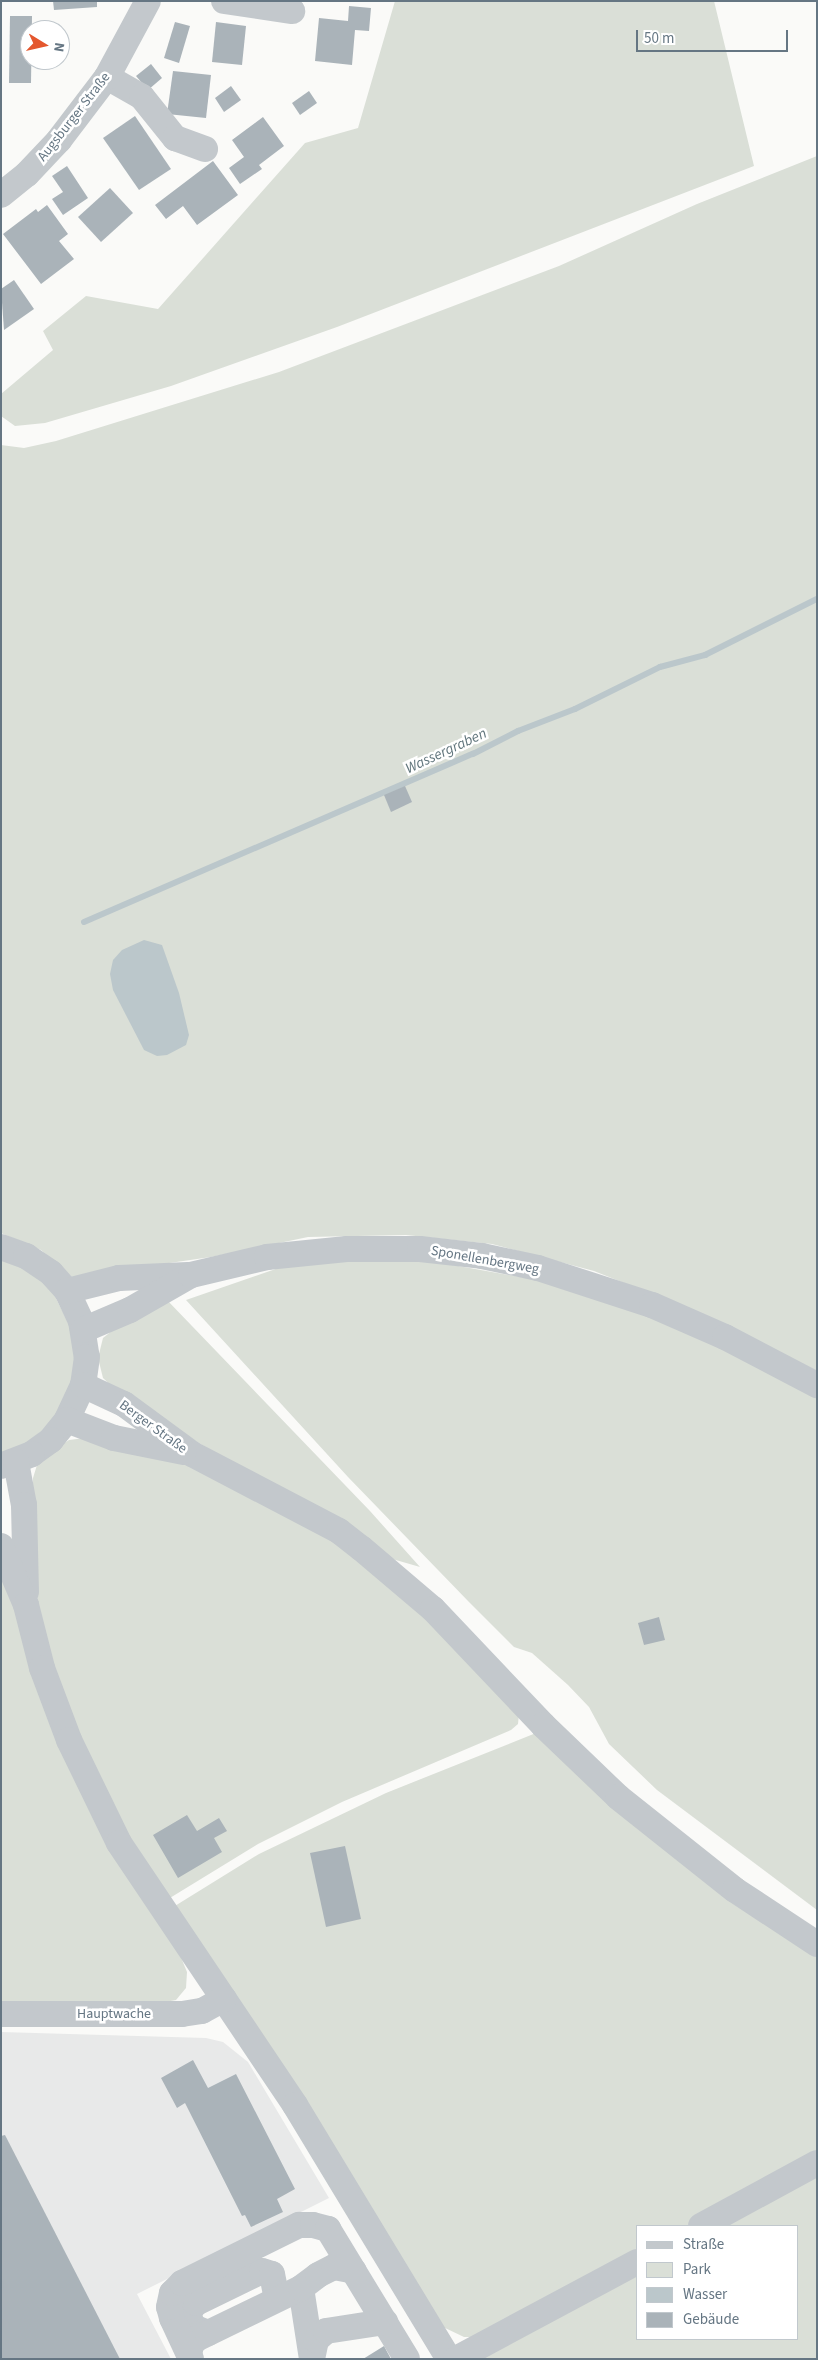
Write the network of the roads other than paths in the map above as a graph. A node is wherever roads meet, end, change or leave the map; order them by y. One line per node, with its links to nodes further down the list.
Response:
1 (148, 1): 4 (street, Augsburger Straße)
2 (224, 1): 3 (street)
3 (292, 11)
4 (107, 77): 5 (street); 6 (street, Augsburger Straße)
5 (206, 148)
6 (1, 195)
7 (1, 1247): 9 (street)
8 (191, 1276): 9 (street, Sponellenbergweg); 10 (street, Sponellenbergweg); 12 (street, Sponellenbergweg)
9 (67, 1291): 10 (street)
10 (84, 1330): 11 (street)
11 (83, 1385): 13 (street); 14 (street, Berger Straße)
12 (817, 1385)
13 (68, 1420): 14 (street, Berger Straße); 15 (street)
14 (192, 1454): 18 (street)
15 (9, 1464): 17 (street)
16 (1, 1546): 17 (street)
17 (26, 1605): 19 (street)
18 (817, 1944)
19 (224, 1999): 20 (street, Hauptwache); 30 (street)
20 (1, 2014)
21 (817, 2163): 22 (street)
22 (703, 2225)
23 (636, 2263): 31 (street)
24 (354, 2271): 25 (street); 26 (street); 27 (street)
25 (301, 2288): 27 (street); 28 (street)
26 (385, 2322): 28 (street); 29 (street)
27 (190, 2357)
28 (312, 2359)
29 (407, 2359)
30 (449, 2359)
31 (456, 2359)

